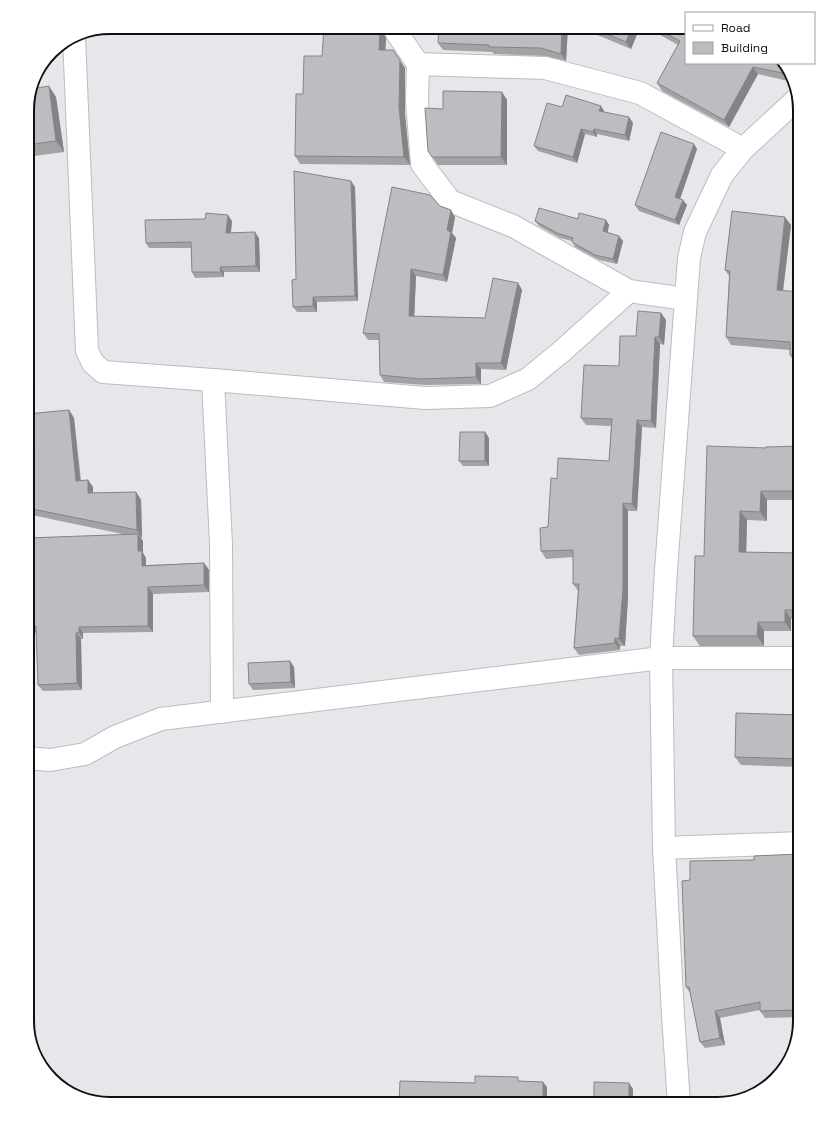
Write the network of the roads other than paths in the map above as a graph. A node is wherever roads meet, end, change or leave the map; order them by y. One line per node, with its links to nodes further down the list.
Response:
1 (398, 34): 3 (street)
2 (74, 43): 8 (street)
3 (418, 64): 5 (street); 6 (street)
4 (792, 103): 5 (street)
5 (743, 149): 7 (street)
6 (629, 291): 7 (street); 8 (street)
7 (686, 299): 9 (street)
8 (213, 380): 11 (street)
9 (661, 658): 10 (street); 11 (street); 14 (street)
10 (793, 658)
11 (222, 712): 12 (street)
12 (34, 759)
13 (793, 843): 14 (street)
14 (664, 848): 15 (street)
15 (679, 1097)

